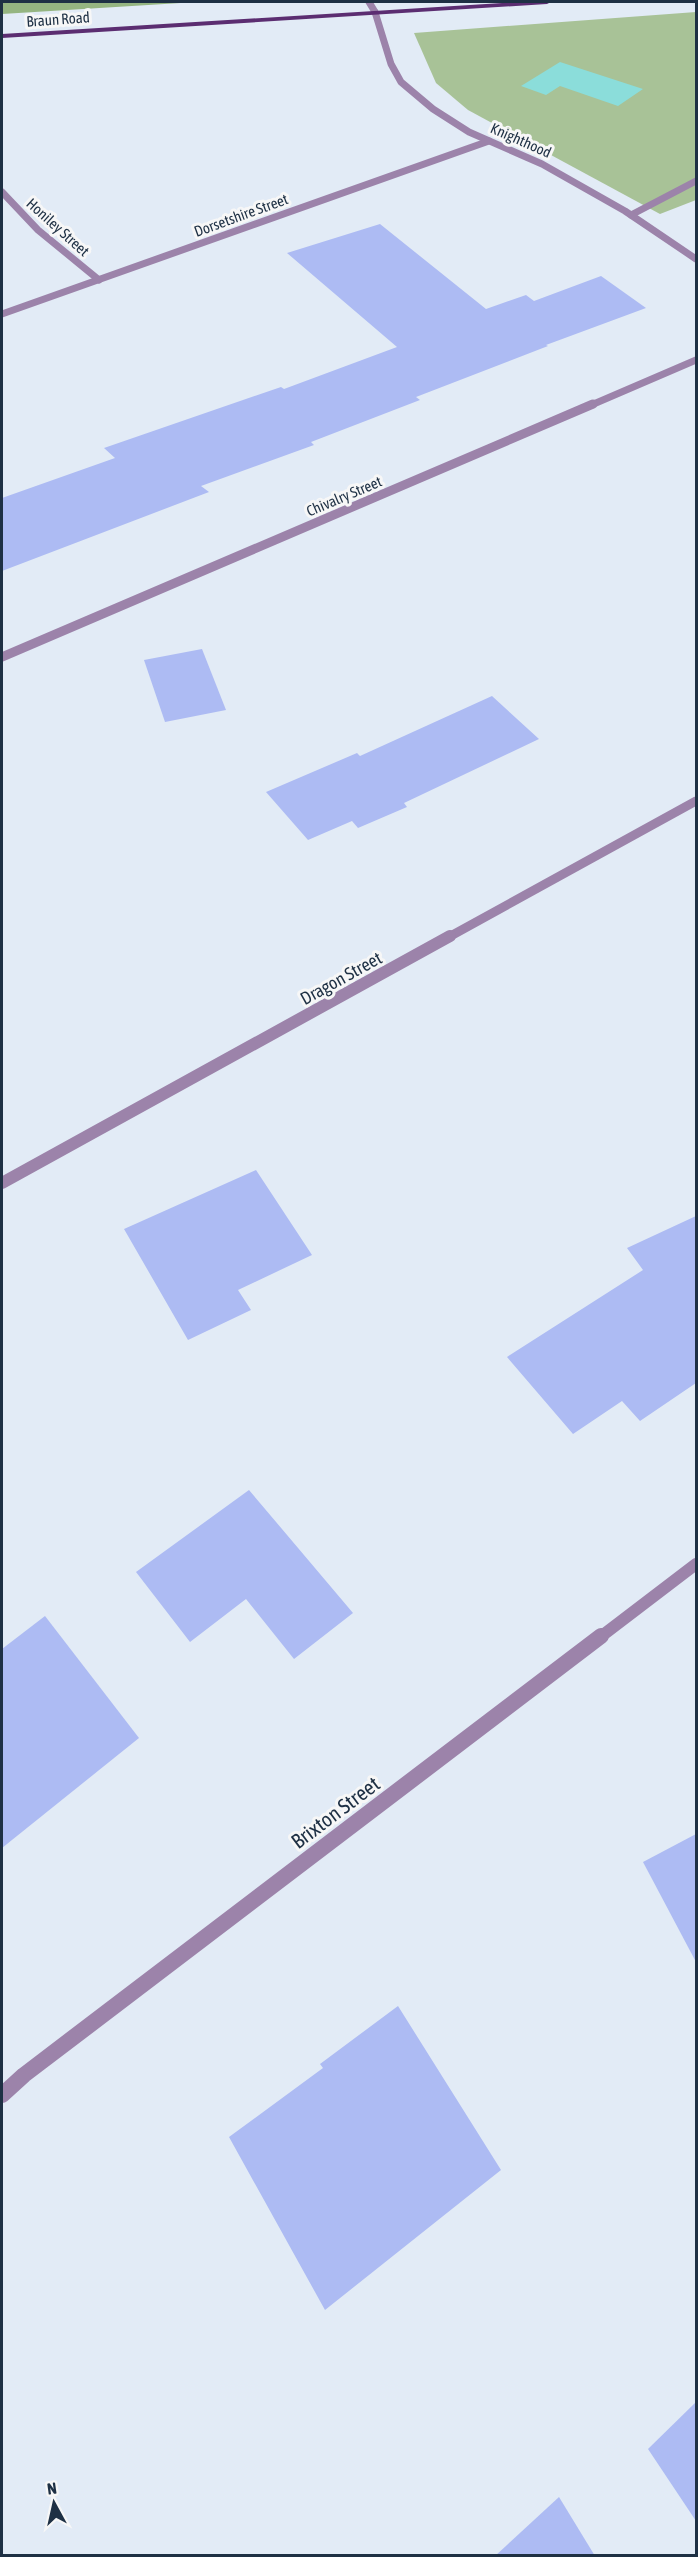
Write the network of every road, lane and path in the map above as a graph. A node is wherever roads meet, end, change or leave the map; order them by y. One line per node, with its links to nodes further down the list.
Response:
1 (369, 2): 3 (street, Knighthood)
2 (547, 2): 3 (main road, Braun Road)
3 (375, 12): 4 (main road, Braun Road); 5 (street, Knighthood)
4 (2, 36)
5 (489, 141): 8 (street, Knighthood); 10 (street, Dorsetshire Street)
6 (696, 181): 8 (street)
7 (2, 192): 10 (street, Honiley Street)
8 (631, 215): 9 (street, Knighthood)
9 (696, 259)
10 (99, 280): 11 (street, Dorsetshire Street)
11 (2, 314)
12 (696, 360): 13 (street, Chivalry Street)
13 (2, 657)
14 (696, 801): 15 (street, Dragon Street)
15 (2, 1183)
16 (696, 1564): 17 (street, Brixton Street)
17 (2, 2095)

